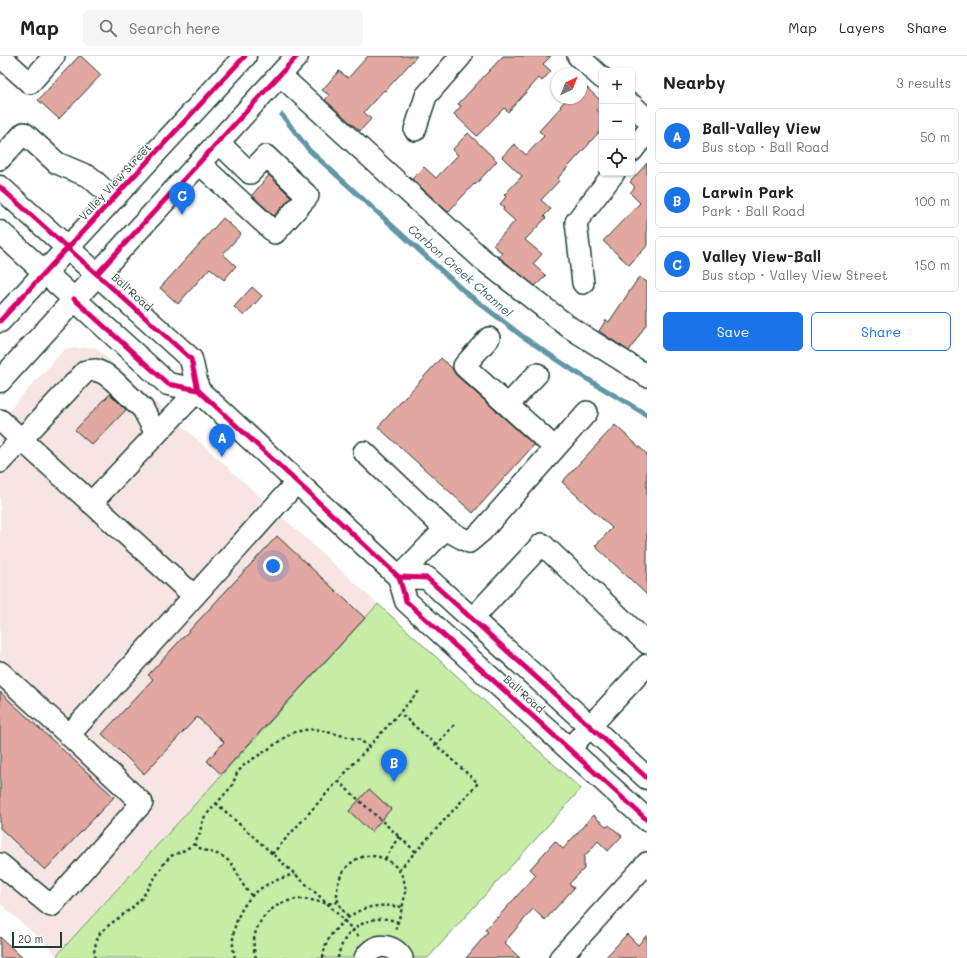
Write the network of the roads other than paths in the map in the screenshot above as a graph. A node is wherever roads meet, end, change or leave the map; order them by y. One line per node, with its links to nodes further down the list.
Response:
1 (0, 56): 2 (street)
2 (54, 56)
3 (244, 56): 19 (main road, Valley View Street)
4 (297, 56): 7 (main road)
5 (461, 56): 11 (street)
6 (578, 56): 8 (street)
7 (280, 75): 13 (main road); 29 (street)
8 (599, 75)
9 (635, 108): 10 (street)
10 (647, 119)
11 (415, 130)
12 (647, 132): 14 (street)
13 (218, 142): 16 (main road); 16 (street)
14 (635, 147)
15 (0, 159): 19 (street)
16 (199, 163): 23 (main road)
17 (612, 176): 24 (street)
18 (0, 187): 21 (main road, Ball Road)
19 (113, 198): 21 (main road, Valley View Street)
20 (0, 232): 22 (main road)
21 (67, 248): 22 (main road, Valley View Street); 23 (main road, Ball Road)
22 (45, 272): 25 (main road); 26 (main road, Valley View Street)
23 (97, 274): 25 (main road); 31 (main road, Ball Road)
24 (584, 283)
25 (74, 299): 30 (main road); 31 (main road)
26 (0, 321)
27 (489, 338): 32 (street)
28 (537, 374): 32 (street)
29 (647, 376)
30 (0, 381)
31 (198, 390): 35 (street); 40 (main road)
32 (508, 406): 37 (street)
33 (587, 412): 37 (street)
34 (0, 420): 36 (street)
35 (156, 434): 36 (street); 41 (street)
36 (21, 440): 39 (street); 41 (street)
37 (555, 448): 42 (street)
38 (364, 452): 42 (street)
39 (0, 462)
40 (297, 482): 43 (main road); 44 (street)
41 (91, 503): 44 (street)
42 (445, 529): 43 (street)
43 (399, 577): 45 (main road, Ball Road); 51 (main road, Ball Road)
44 (194, 596): 50 (street)
45 (472, 619): 46 (street); 49 (main road, Ball Road)
46 (647, 642)
47 (647, 665): 49 (street)
48 (0, 672): 50 (street)
49 (590, 726): 51 (street); 52 (main road, Ball Road)
50 (69, 735): 55 (street)
51 (569, 749): 53 (main road, Ball Road)
52 (647, 778)
53 (647, 820)
54 (647, 863): 58 (street)
55 (0, 864)
56 (365, 958): 57 (street)
57 (402, 958)
58 (560, 958)

